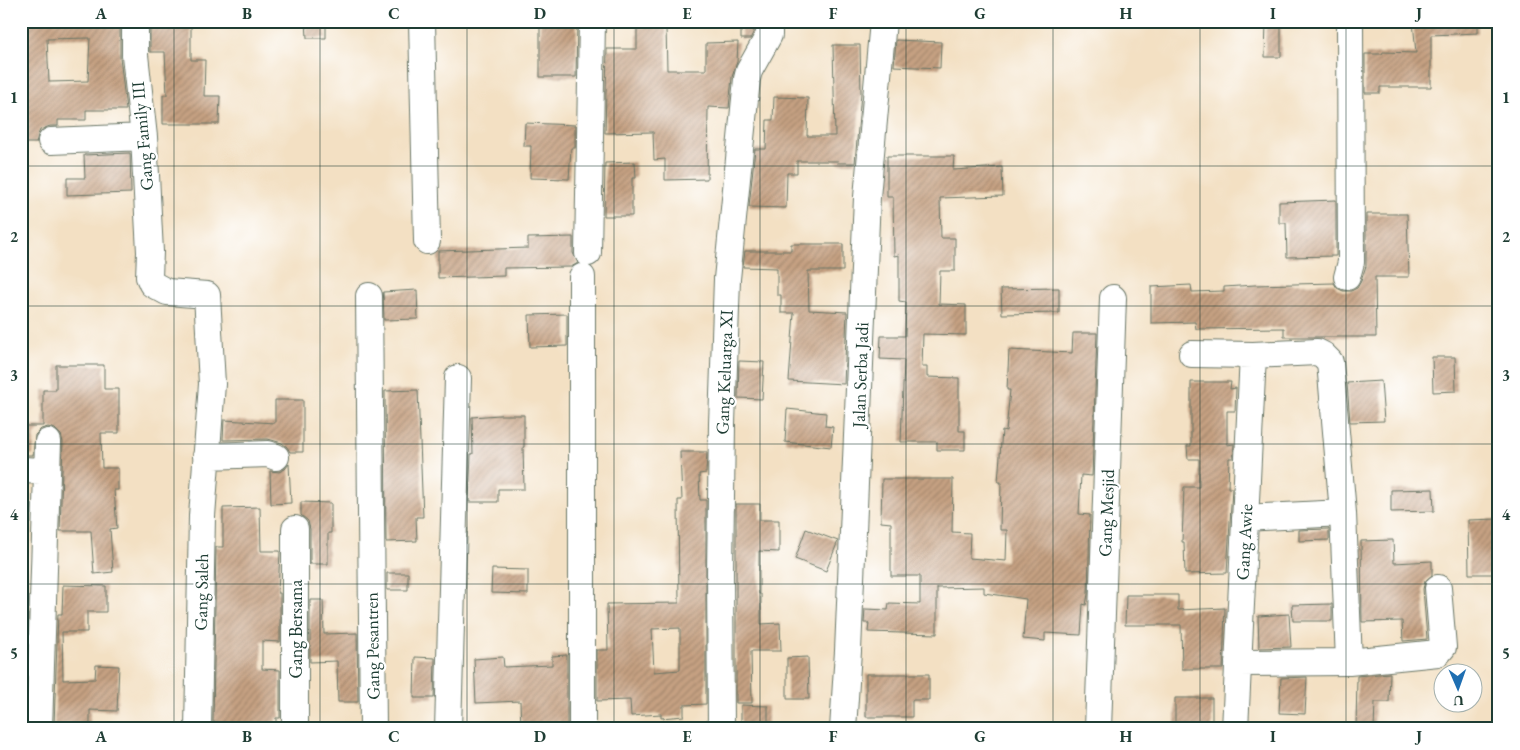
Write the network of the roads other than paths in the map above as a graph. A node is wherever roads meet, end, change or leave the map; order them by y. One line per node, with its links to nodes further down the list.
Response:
1 (135, 21): 7 (street, Gang Family III)
2 (422, 21): 9 (street)
3 (592, 21): 32 (street)
4 (769, 21): 33 (street, Gang Keluarga XI)
5 (883, 21): 34 (street, Jalan Serba Jadi)
6 (1350, 21): 10 (street)
7 (144, 137): 8 (street); 17 (street, Gang Family III)
8 (51, 141)
9 (427, 241)
10 (1347, 277)
11 (369, 296): 30 (street, Gang Pesantren)
12 (1113, 298): 35 (street, Gang Mesjid)
13 (1192, 354): 14 (street)
14 (1253, 355): 21 (street); 22 (street, Gang Awie)
15 (458, 378): 31 (street)
16 (48, 442): 20 (street)
17 (206, 456): 18 (street); 28 (street, Gang Saleh)
18 (276, 457)
19 (21, 470): 20 (street)
20 (47, 471): 27 (street)
21 (1343, 513): 22 (street); 25 (street)
22 (1245, 518): 26 (street, Gang Awie)
23 (296, 529): 29 (street, Gang Bersama)
24 (1438, 588): 25 (street)
25 (1350, 662): 26 (street)
26 (1238, 663): 36 (street, Gang Awie)
27 (39, 729)
28 (198, 729)
29 (294, 729)
30 (373, 729)
31 (448, 729)
32 (582, 729)
33 (721, 729)
34 (843, 729)
35 (1098, 729)
36 (1235, 729)

